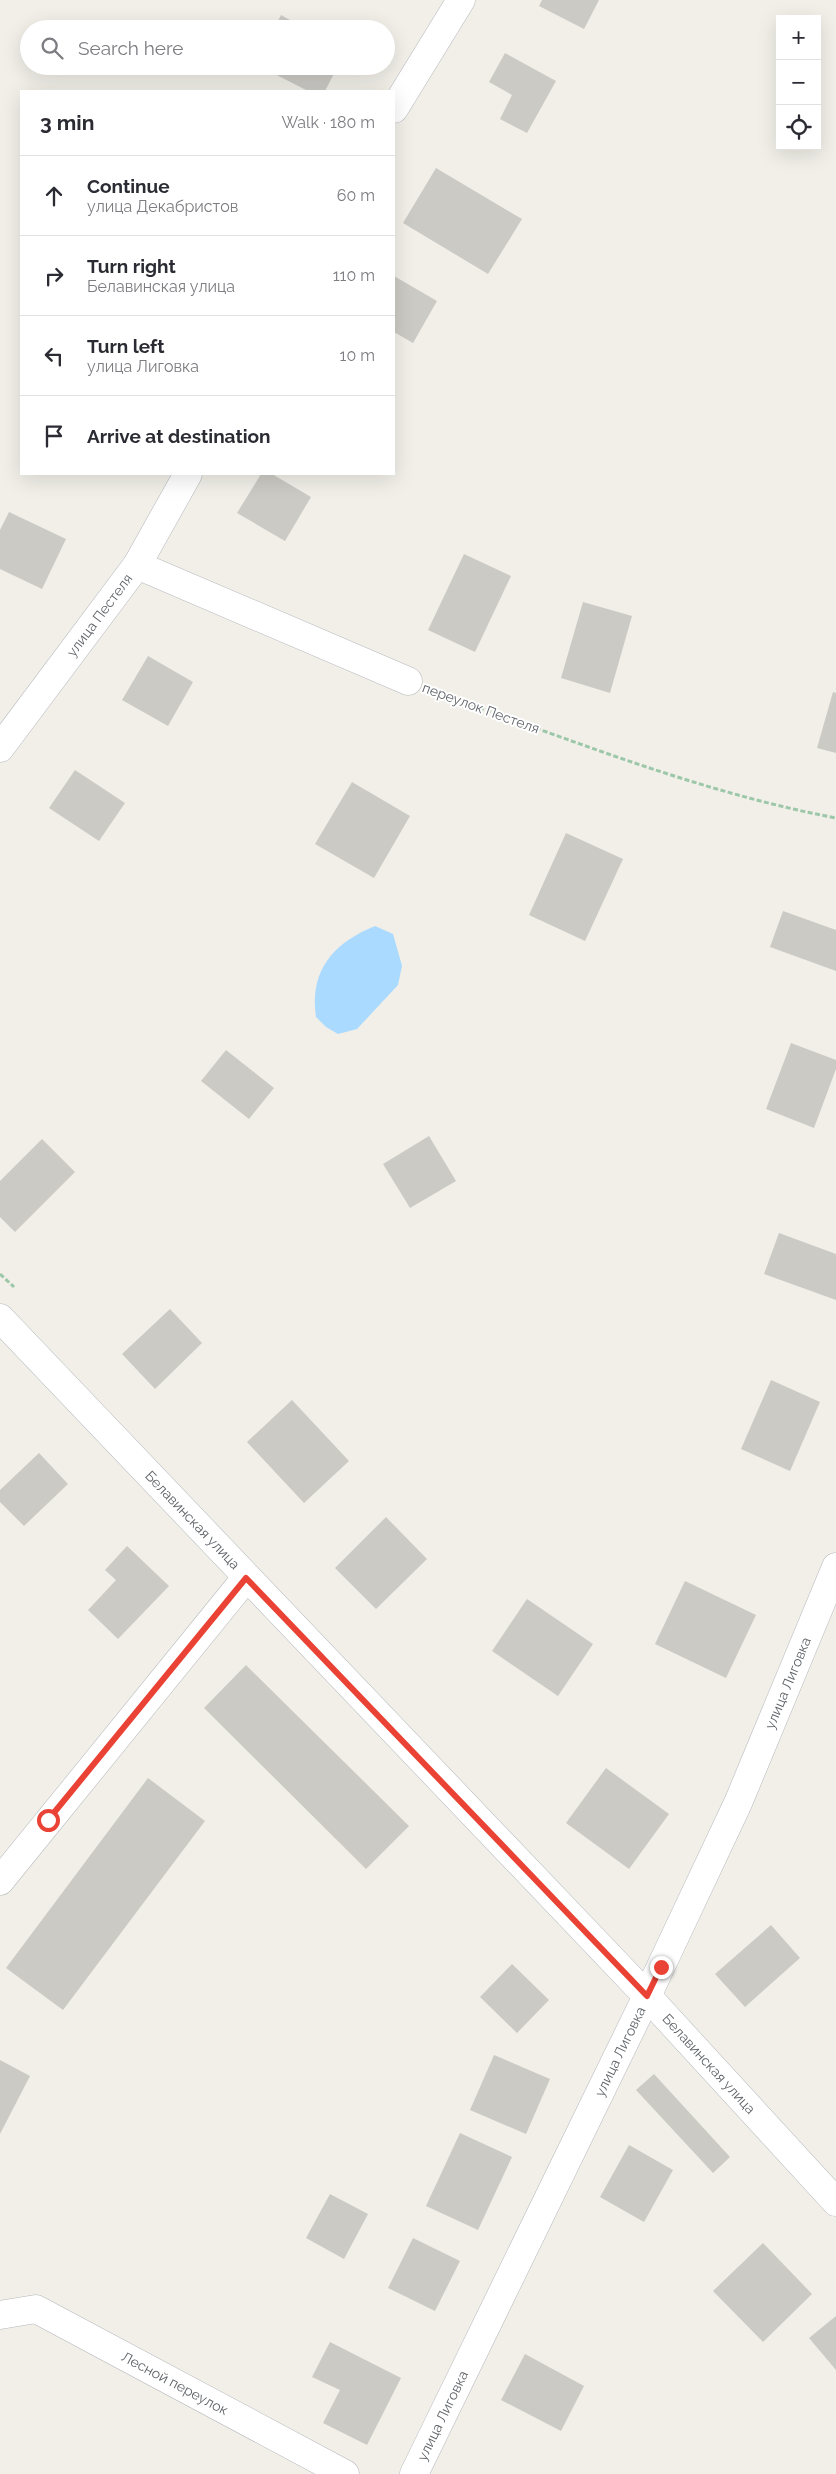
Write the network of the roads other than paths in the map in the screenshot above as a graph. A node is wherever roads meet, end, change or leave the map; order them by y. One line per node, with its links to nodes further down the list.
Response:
1 (461, 0): 2 (street)
2 (395, 107)
3 (187, 475): 4 (street, улица Пестеля)
4 (137, 565): 5 (street, переулок Пестеля); 6 (street, улица Пестеля)
5 (408, 681)
6 (0, 748)
7 (0, 1318): 9 (street, Белавинская улица)
8 (836, 1567): 11 (street, улица Лиговка)
9 (246, 1578): 10 (street); 11 (street, Белавинская улица)
10 (0, 1880)
11 (647, 1996): 12 (street, Белавинская улица); 15 (street, улица Лиговка)
12 (836, 2202)
13 (0, 2315): 14 (street, Лесной переулок)
14 (345, 2474)
15 (414, 2474)

